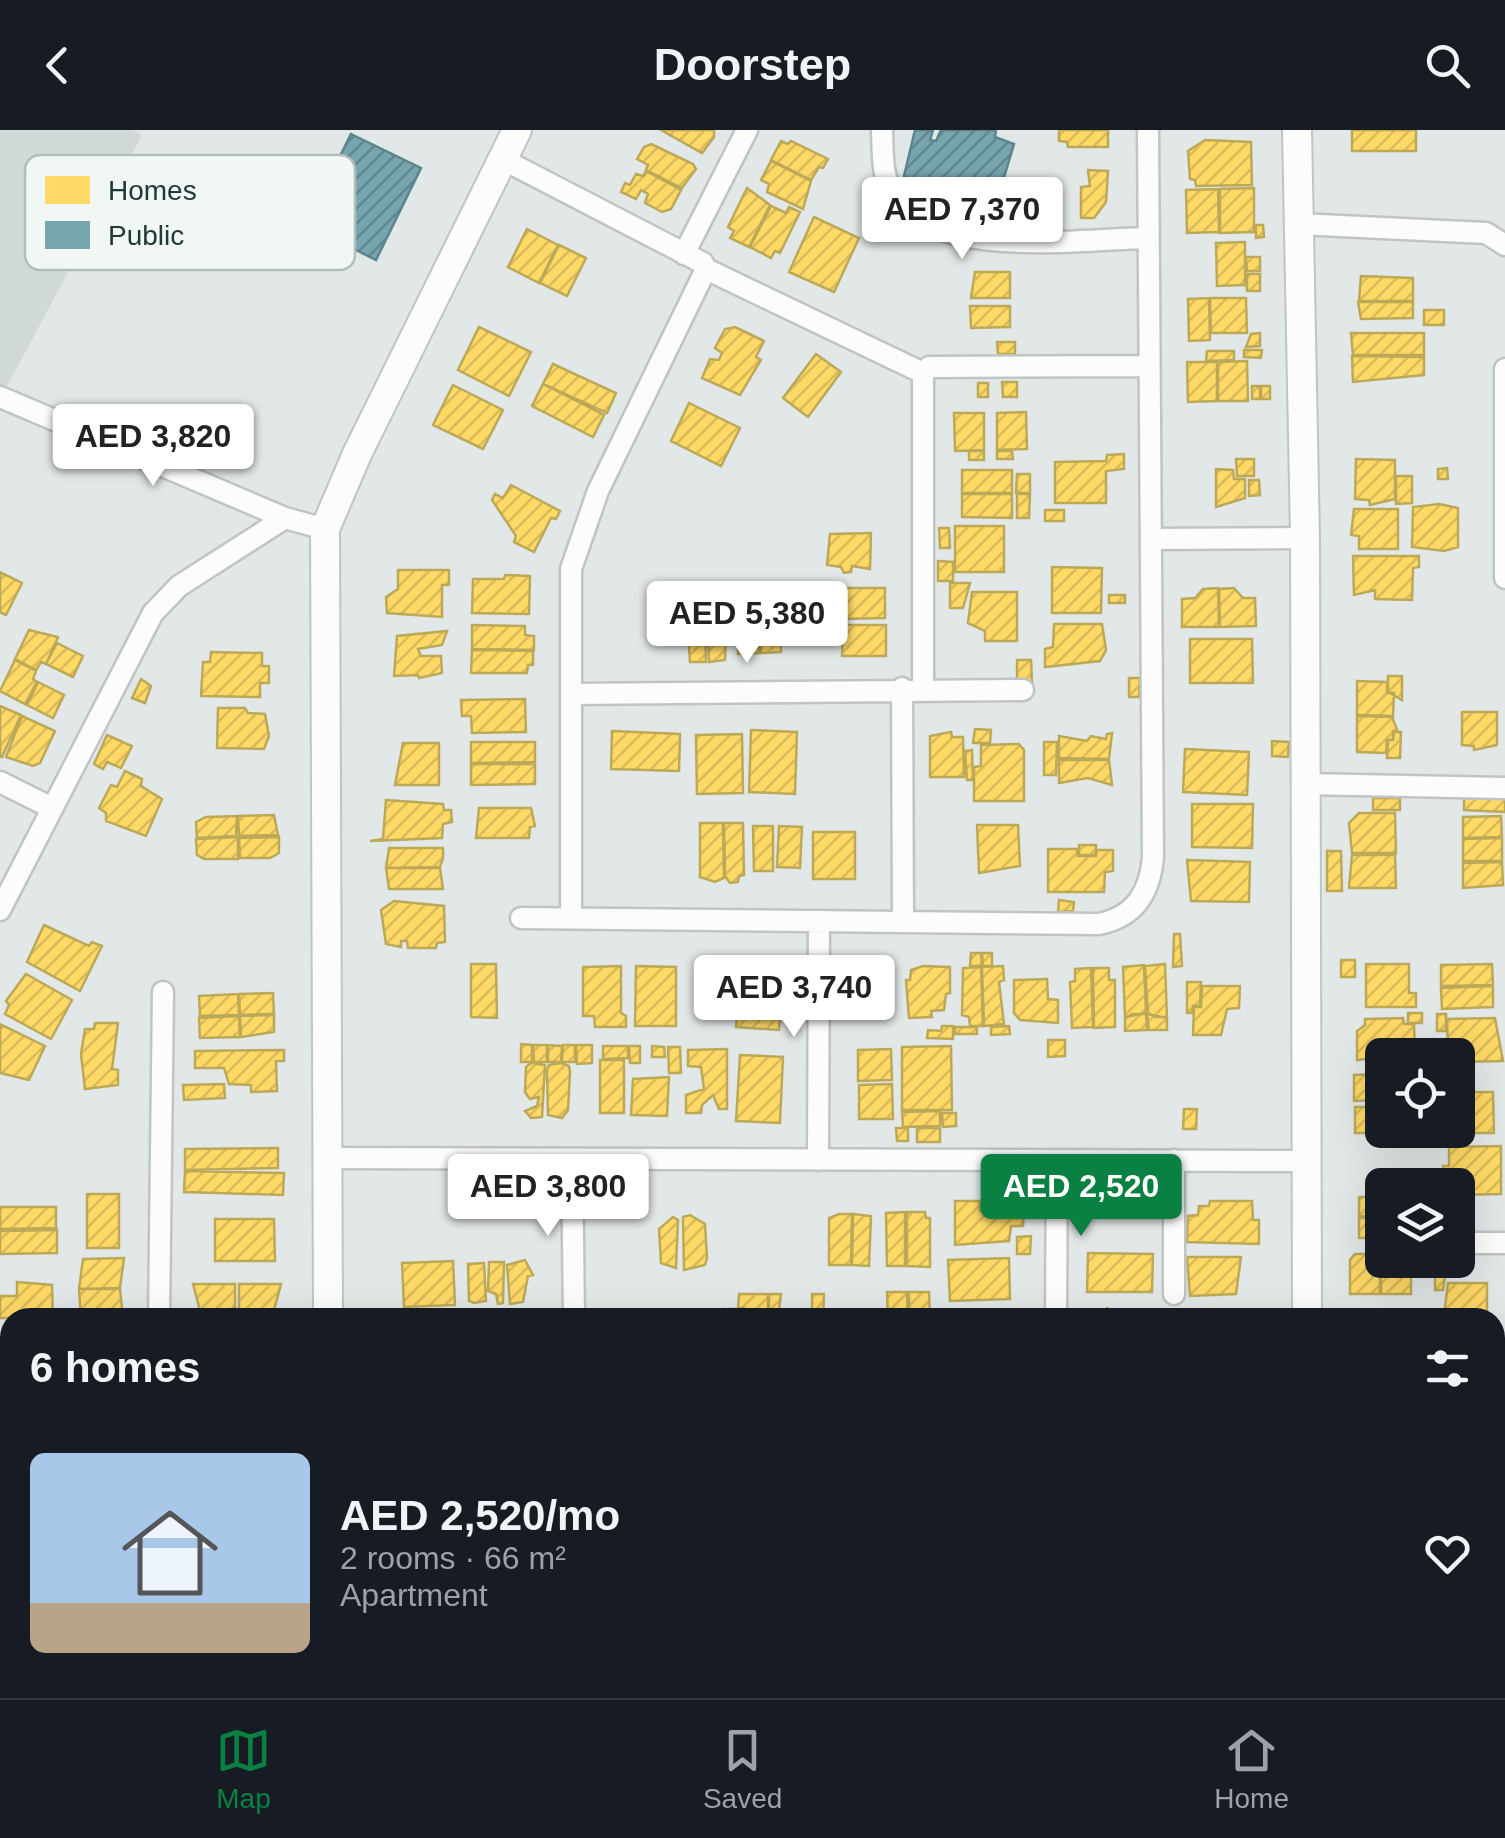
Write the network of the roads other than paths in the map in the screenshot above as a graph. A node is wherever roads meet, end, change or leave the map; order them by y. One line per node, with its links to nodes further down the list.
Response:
1 (517, 130): 6 (street)
2 (748, 130): 10 (street)
3 (882, 130): 8 (street)
4 (1148, 130): 8 (street)
5 (1297, 130): 7 (street)
6 (502, 159): 10 (street); 17 (street)
7 (1299, 224): 9 (street); 18 (street)
8 (1148, 238): 12 (street)
9 (1505, 246)
10 (684, 254): 11 (street)
11 (706, 269): 14 (street); 23 (street)
12 (1150, 366): 14 (street); 19 (street)
13 (1505, 369): 20 (street)
14 (923, 373): 21 (street)
15 (0, 398): 16 (street)
16 (285, 518): 17 (street); 27 (street)
17 (325, 528): 34 (street)
18 (1304, 538): 19 (street); 25 (street)
19 (1151, 539): 32 (street)
20 (1505, 578)
21 (912, 688): 22 (street); 23 (street); 32 (street)
22 (1023, 690)
23 (571, 694): 30 (street)
24 (0, 782): 27 (street)
25 (1306, 784): 26 (street); 39 (street)
26 (1505, 788)
27 (52, 808): 28 (street)
28 (0, 910)
29 (521, 918): 30 (street)
30 (571, 918): 31 (street)
31 (820, 921): 32 (street); 36 (street)
32 (902, 922)
33 (163, 992): 43 (street)
34 (328, 1158): 35 (street); 44 (street)
35 (572, 1159): 36 (street); 45 (street)
36 (818, 1160): 37 (street)
37 (1057, 1160): 38 (street); 46 (street)
38 (1174, 1160): 39 (street); 42 (street)
39 (1308, 1161): 47 (street)
40 (1505, 1242): 41 (street)
41 (1475, 1243)
42 (1174, 1294)
43 (160, 1308)
44 (328, 1308)
45 (574, 1308)
46 (1056, 1308)
47 (1307, 1308)

